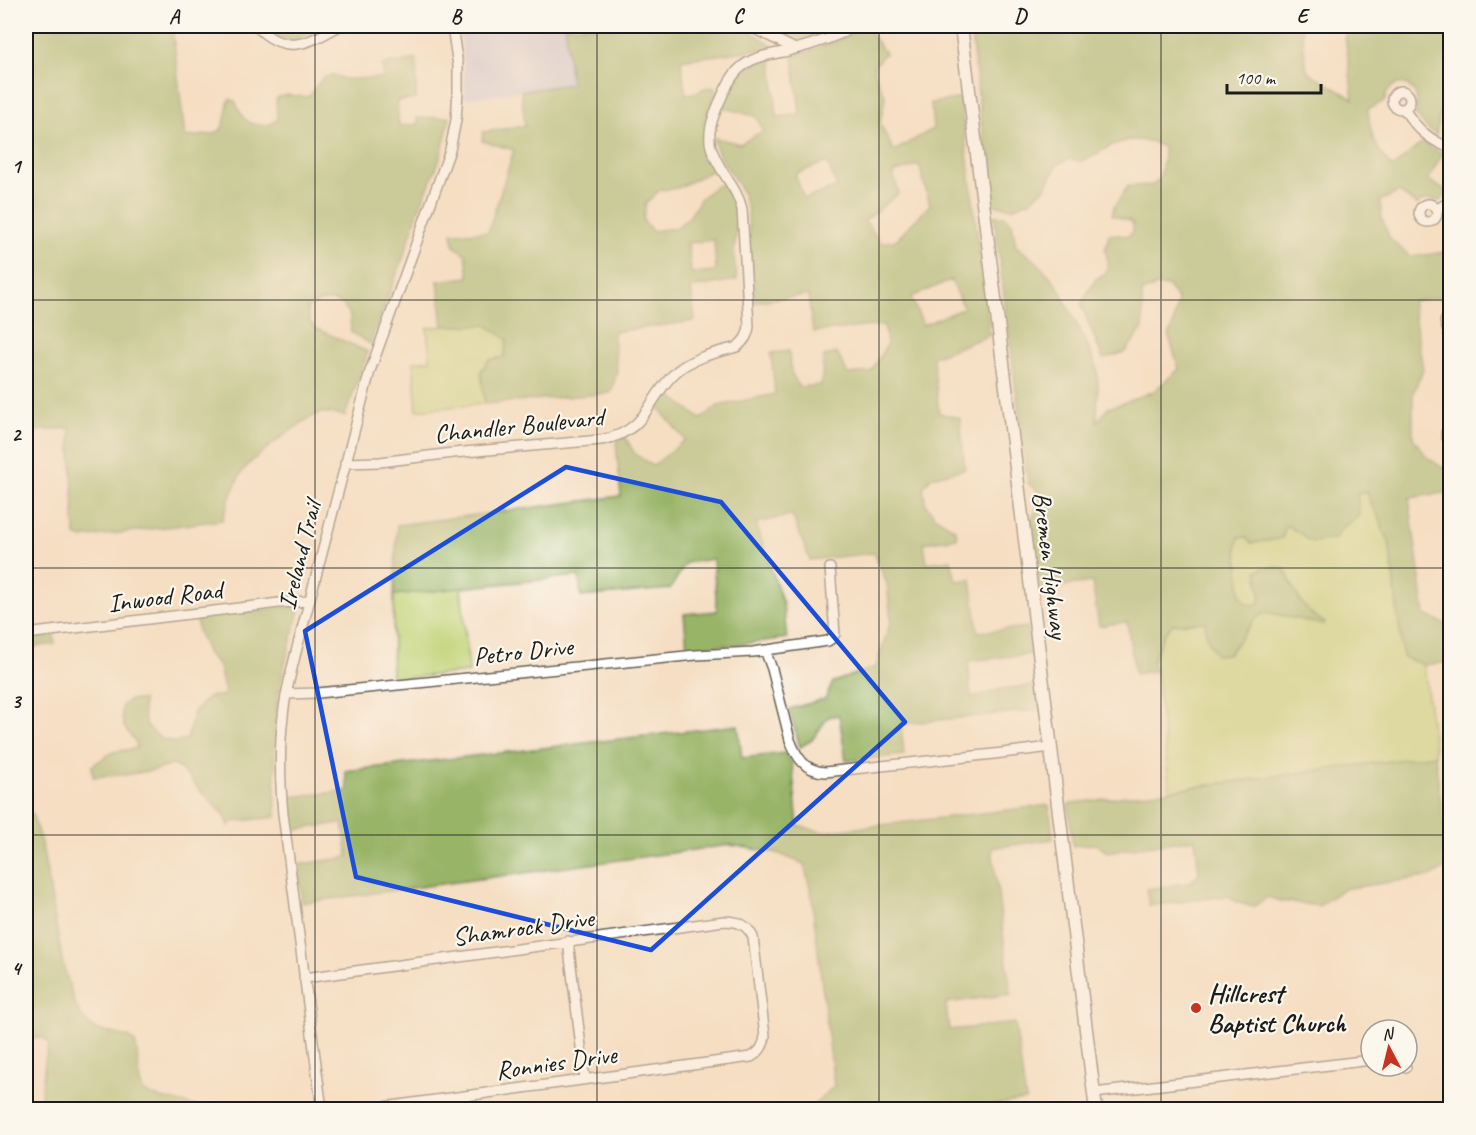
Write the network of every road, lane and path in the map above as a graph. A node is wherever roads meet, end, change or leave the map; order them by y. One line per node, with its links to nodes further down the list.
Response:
1 (256, 26): 2 (street)
2 (339, 26)
3 (452, 26): 16 (street, Ireland Trail)
4 (749, 26): 7 (street)
5 (856, 26): 7 (street, Chandler Boulevard)
6 (961, 26): 22 (main road, Bremen Highway)
7 (795, 49): 16 (street, Chandler Boulevard)
8 (1404, 109): 9 (street)
9 (1450, 148)
10 (1450, 201): 11 (street)
11 (1436, 210)
12 (1450, 315): 13 (street)
13 (1450, 338)
14 (1450, 426): 15 (street)
15 (1450, 439)
16 (345, 463): 18 (street, Ireland Trail)
17 (830, 568): 20 (street, Petro Drive)
18 (309, 601): 19 (street, Inwood Road); 21 (street, Ireland Trail)
19 (26, 634)
20 (765, 650): 21 (street, Petro Drive); 22 (street)
21 (286, 694): 24 (street, Ireland Trail)
22 (1051, 747): 28 (main road, Bremen Highway)
23 (568, 941): 24 (street, Shamrock Drive); 25 (street, Shamrock Drive); 27 (street)
24 (304, 978): 29 (street, Ireland Trail)
25 (756, 1054): 27 (street, Ronnies Drive)
26 (1359, 1061): 28 (street)
27 (585, 1079): 30 (street, Ronnies Drive)
28 (1094, 1093): 31 (main road, Bremen Highway)
29 (322, 1110)
30 (362, 1110)
31 (1096, 1110)

